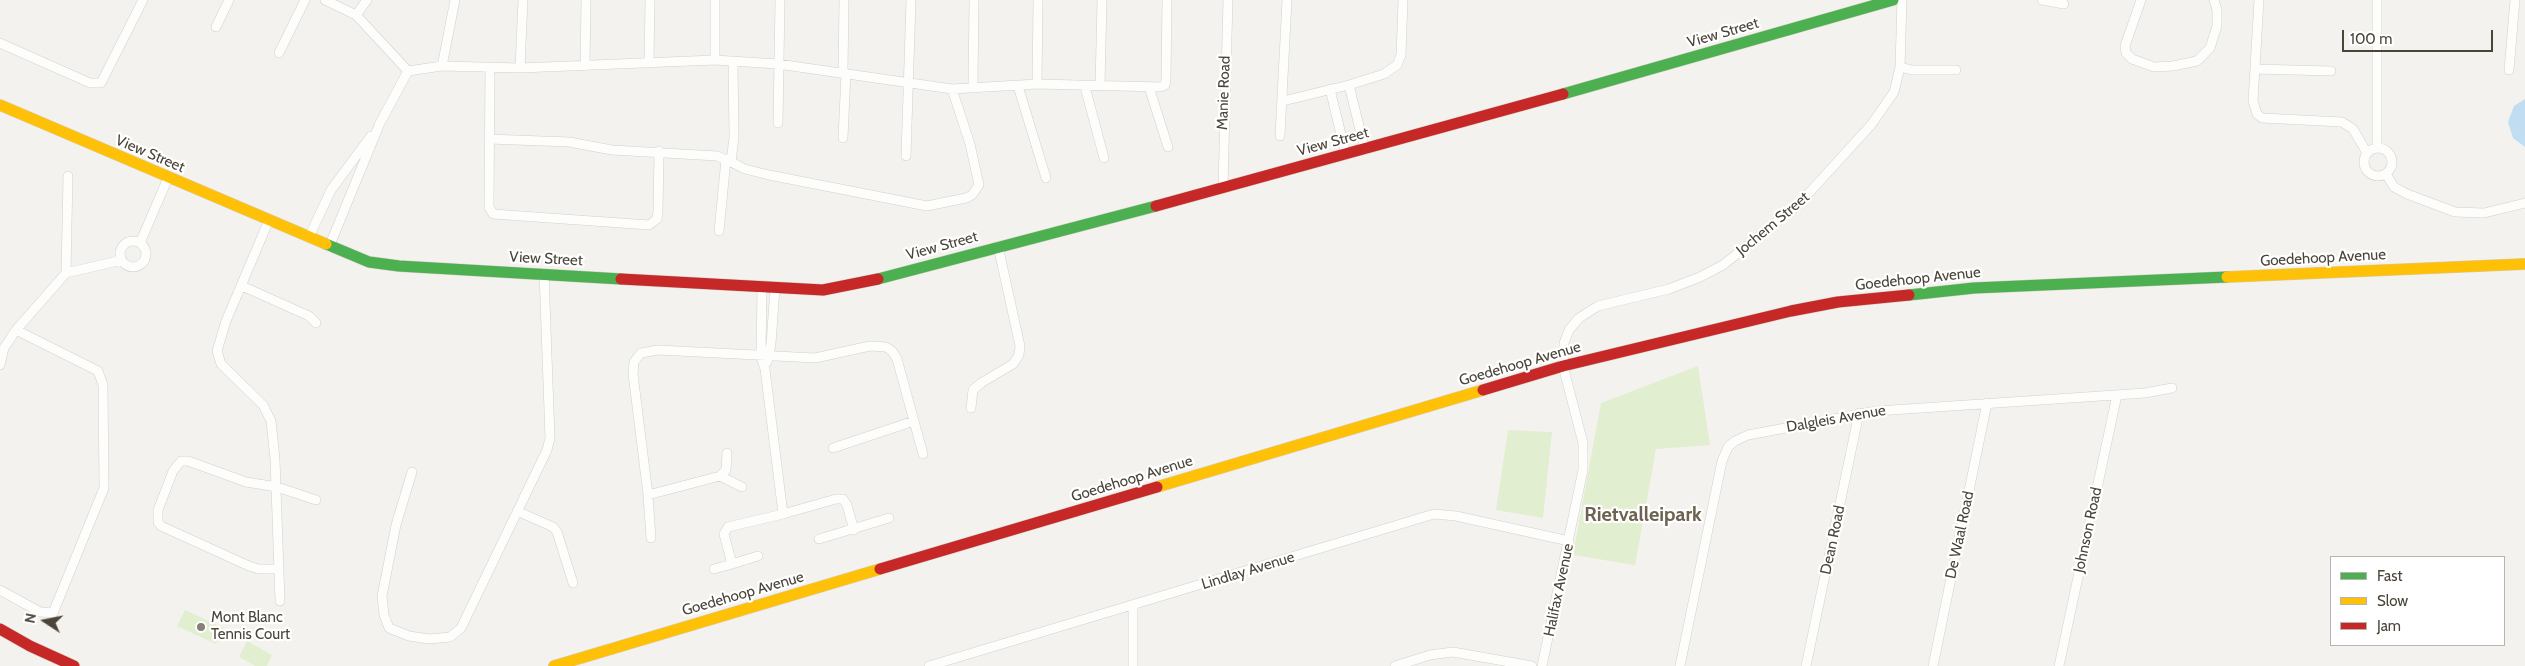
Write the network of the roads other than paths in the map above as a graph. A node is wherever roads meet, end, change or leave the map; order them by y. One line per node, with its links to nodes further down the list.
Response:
1 (143, 0): 32 (street)
2 (229, 0): 31 (street)
3 (305, 0): 33 (street)
4 (325, 0): 30 (street)
5 (367, 0): 30 (street)
6 (455, 0): 38 (street)
7 (523, 0): 42 (street)
8 (586, 0): 39 (street)
9 (650, 0): 36 (street)
10 (715, 0): 34 (street)
11 (780, 0): 37 (street)
12 (844, 0): 48 (street)
13 (911, 0): 49 (street)
14 (974, 0): 52 (street)
15 (1038, 0): 50 (street)
16 (1102, 0): 54 (street)
17 (1167, 0): 56 (street)
18 (1228, 0): 79 (street, Manie Road)
19 (1287, 0): 59 (street)
20 (1403, 0): 51 (street)
21 (1893, 0): 68 (main road, View Street)
22 (1902, 0): 40 (street, Jochem Street)
23 (2042, 0): 29 (street)
24 (2141, 0): 25 (street)
25 (2214, 0)
26 (2259, 0): 43 (street)
27 (2377, 0): 67 (street)
28 (2515, 0): 45 (street)
29 (2064, 4)
30 (356, 15): 46 (street)
31 (216, 27)
32 (0, 43)
33 (279, 53)
34 (715, 60): 35 (street); 36 (street)
35 (733, 61): 37 (street); 74 (street)
36 (649, 64): 39 (street)
37 (778, 64): 48 (street); 62 (street)
38 (442, 66): 41 (street); 46 (street)
39 (585, 66): 42 (street)
40 (1900, 67): 44 (street); 98 (street, Jochem Street)
41 (490, 68): 42 (street); 65 (street)
42 (520, 68)
43 (2255, 69): 47 (street); 70 (street)
44 (1956, 70)
45 (2508, 70)
46 (408, 71): 61 (street)
47 (2331, 71)
48 (844, 73): 49 (street); 64 (street)
49 (910, 83): 57 (street); 72 (street)
50 (1037, 84): 53 (street); 55 (street)
51 (1349, 85): 58 (street); 68 (street)
52 (972, 86): 53 (street); 57 (street)
53 (1018, 86): 78 (street)
54 (1100, 86): 55 (street); 56 (street)
55 (1085, 87): 73 (street)
56 (1149, 87): 66 (street)
57 (952, 89): 74 (street)
58 (1330, 89): 59 (street); 71 (street)
59 (1283, 101): 63 (street)
60 (0, 105): 77 (main road, View Street)
61 (380, 123): 83 (street); 86 (street)
62 (778, 123)
63 (1280, 136)
64 (843, 138)
65 (490, 139): 69 (street); 69 (street)
66 (1168, 147)
67 (2377, 148): 70 (street); 75 (street)
68 (1364, 150): 71 (main road, View Street)
69 (659, 151): 74 (street)
70 (2367, 153): 75 (street)
71 (1346, 155): 79 (main road, View Street)
72 (906, 156)
73 (1104, 158)
74 (728, 160): 82 (street)
75 (2386, 174): 80 (street)
76 (68, 176): 89 (street)
77 (168, 178): 81 (main road, View Street); 84 (street)
78 (1046, 178)
79 (1223, 186): 85 (main road, View Street)
80 (2525, 203)
81 (269, 220): 83 (main road, View Street); 91 (street)
82 (720, 231)
83 (309, 237): 86 (main road, View Street)
84 (140, 242): 87 (street); 87 (street)
85 (998, 246): 93 (main road, View Street); 102 (street)
86 (329, 247): 90 (main road, View Street)
87 (122, 260): 89 (street)
88 (2523, 263): 98 (main road, Goedehoop Avenue)
89 (66, 273): 95 (street)
90 (544, 273): 92 (main road, View Street); 114 (street)
91 (242, 286): 94 (street); 110 (street)
92 (762, 287): 93 (main road, View Street); 96 (street)
93 (775, 288): 96 (street)
94 (316, 323)
95 (16, 330): 97 (street); 126 (street)
96 (764, 357): 104 (street); 112 (street); 115 (street)
97 (0, 365)
98 (1563, 366): 120 (street, Halifax Avenue); 131 (main road, Goedehoop Avenue)
99 (2172, 388): 100 (street, Dalgleis Avenue)
100 (2117, 395): 101 (street, Dalgleis Avenue); 140 (street, Johnson Road)
101 (1987, 403): 103 (street, Dalgleis Avenue); 139 (street, De Waal Road)
102 (971, 408)
103 (1859, 413): 137 (street, Dalgleis Avenue); 138 (street, Dean Road)
104 (914, 421): 105 (street); 107 (street)
105 (833, 448)
106 (727, 453): 109 (street)
107 (923, 454)
108 (412, 472): 114 (street)
109 (720, 476): 111 (street); 112 (street)
110 (277, 487): 113 (street); 123 (street); 123 (street)
111 (742, 487)
112 (648, 495): 118 (street)
113 (316, 500)
114 (516, 510): 125 (street)
115 (783, 514): 117 (street); 122 (street)
116 (889, 518): 117 (street)
117 (854, 530): 119 (street)
118 (651, 538)
119 (819, 539)
120 (1569, 540): 128 (street, Lindlay Avenue); 136 (street, Halifax Avenue)
121 (758, 556): 122 (street)
122 (732, 564): 124 (street)
123 (278, 569): 127 (street)
124 (714, 569)
125 (573, 583)
126 (0, 590)
127 (280, 601)
128 (1133, 605): 132 (street, Lindlay Avenue); 133 (street)
129 (0, 629): 130 (main road)
130 (74, 666)
131 (554, 666)
132 (929, 666)
133 (1133, 666)
134 (1395, 666): 135 (street)
135 (1532, 666)
136 (1542, 666)
137 (1680, 666)
138 (1806, 666)
139 (1933, 666)
140 (2059, 666)

